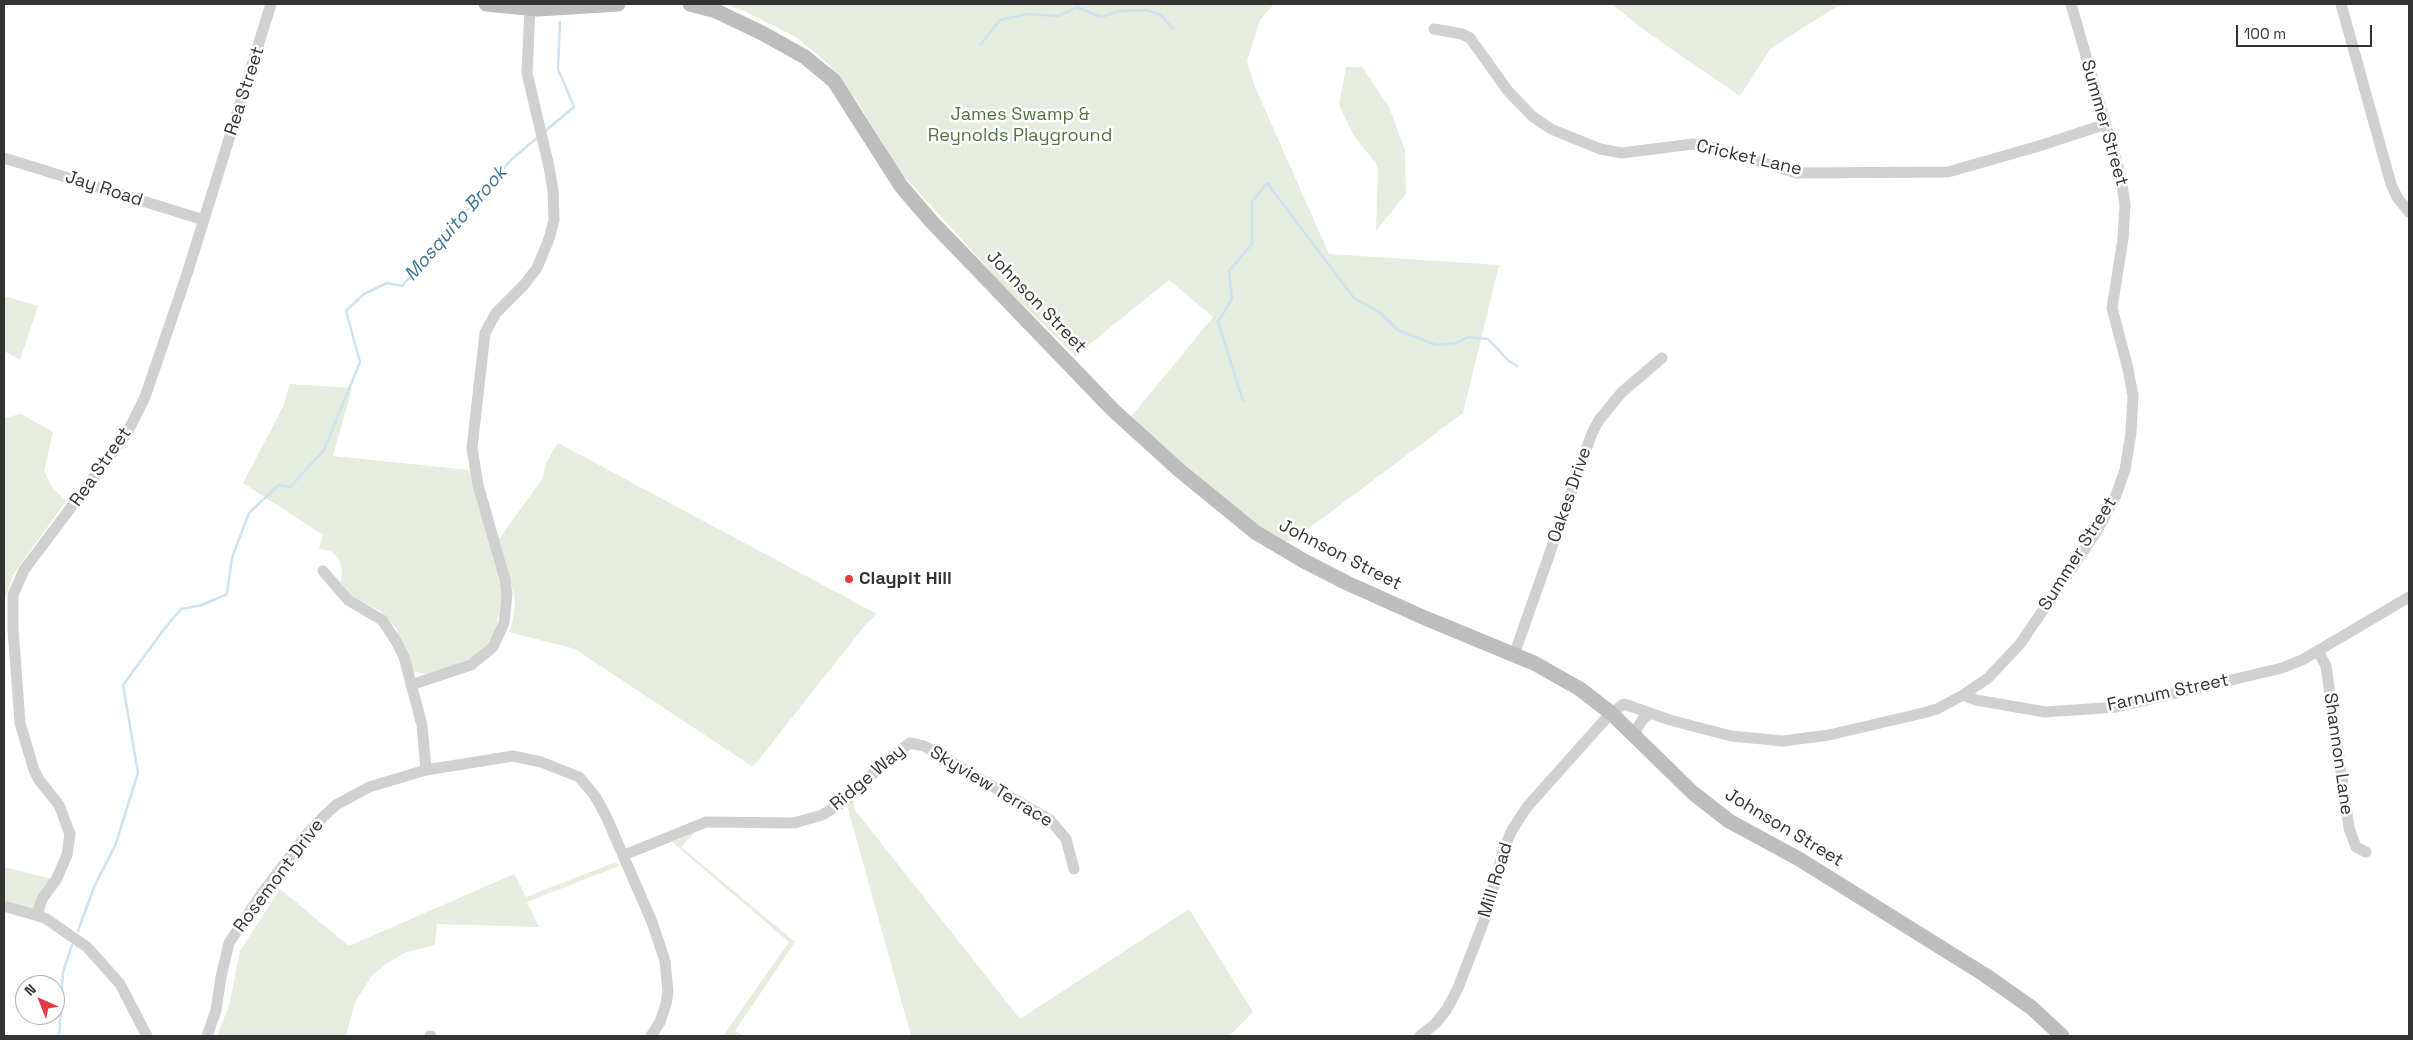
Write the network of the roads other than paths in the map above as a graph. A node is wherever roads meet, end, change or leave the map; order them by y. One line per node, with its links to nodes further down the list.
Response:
1 (271, 4): 12 (street, Rea Street)
2 (486, 4): 7 (street)
3 (618, 4): 7 (street)
4 (690, 4): 17 (street, Johnson Street)
5 (2071, 4): 9 (street, Summer Street)
6 (2341, 4): 11 (street)
7 (530, 8): 18 (street)
8 (1434, 29): 9 (street, Cricket Lane)
9 (2106, 124): 19 (street, Summer Street)
10 (4, 158): 12 (street, Jay Road)
11 (2409, 212)
12 (204, 220): 29 (street, Rea Street)
13 (1662, 358): 17 (street, Oakes Drive)
14 (323, 570): 18 (street)
15 (2409, 597): 16 (street, Farnum Street)
16 (2318, 651): 19 (street, Farnum Street); 25 (street, Shannon Lane)
17 (1514, 655): 20 (street, Johnson Street)
18 (411, 685): 24 (street)
19 (1963, 695): 21 (street)
20 (1611, 713): 21 (street); 22 (street, Johnson Street); 33 (street, Mill Road)
21 (1650, 713): 22 (street)
22 (1633, 735): 34 (street, Johnson Street)
23 (910, 743): 26 (street, Ridge Way); 27 (street, Skyview Terrace)
24 (426, 770): 26 (street, Rosemont Drive); 31 (street, Rosemont Drive)
25 (2366, 852)
26 (624, 855): 32 (street, Rosemont Drive)
27 (1074, 869)
28 (4, 906): 29 (street)
29 (37, 915): 30 (street)
30 (147, 1036)
31 (207, 1036)
32 (651, 1036)
33 (1420, 1036)
34 (2062, 1036)

